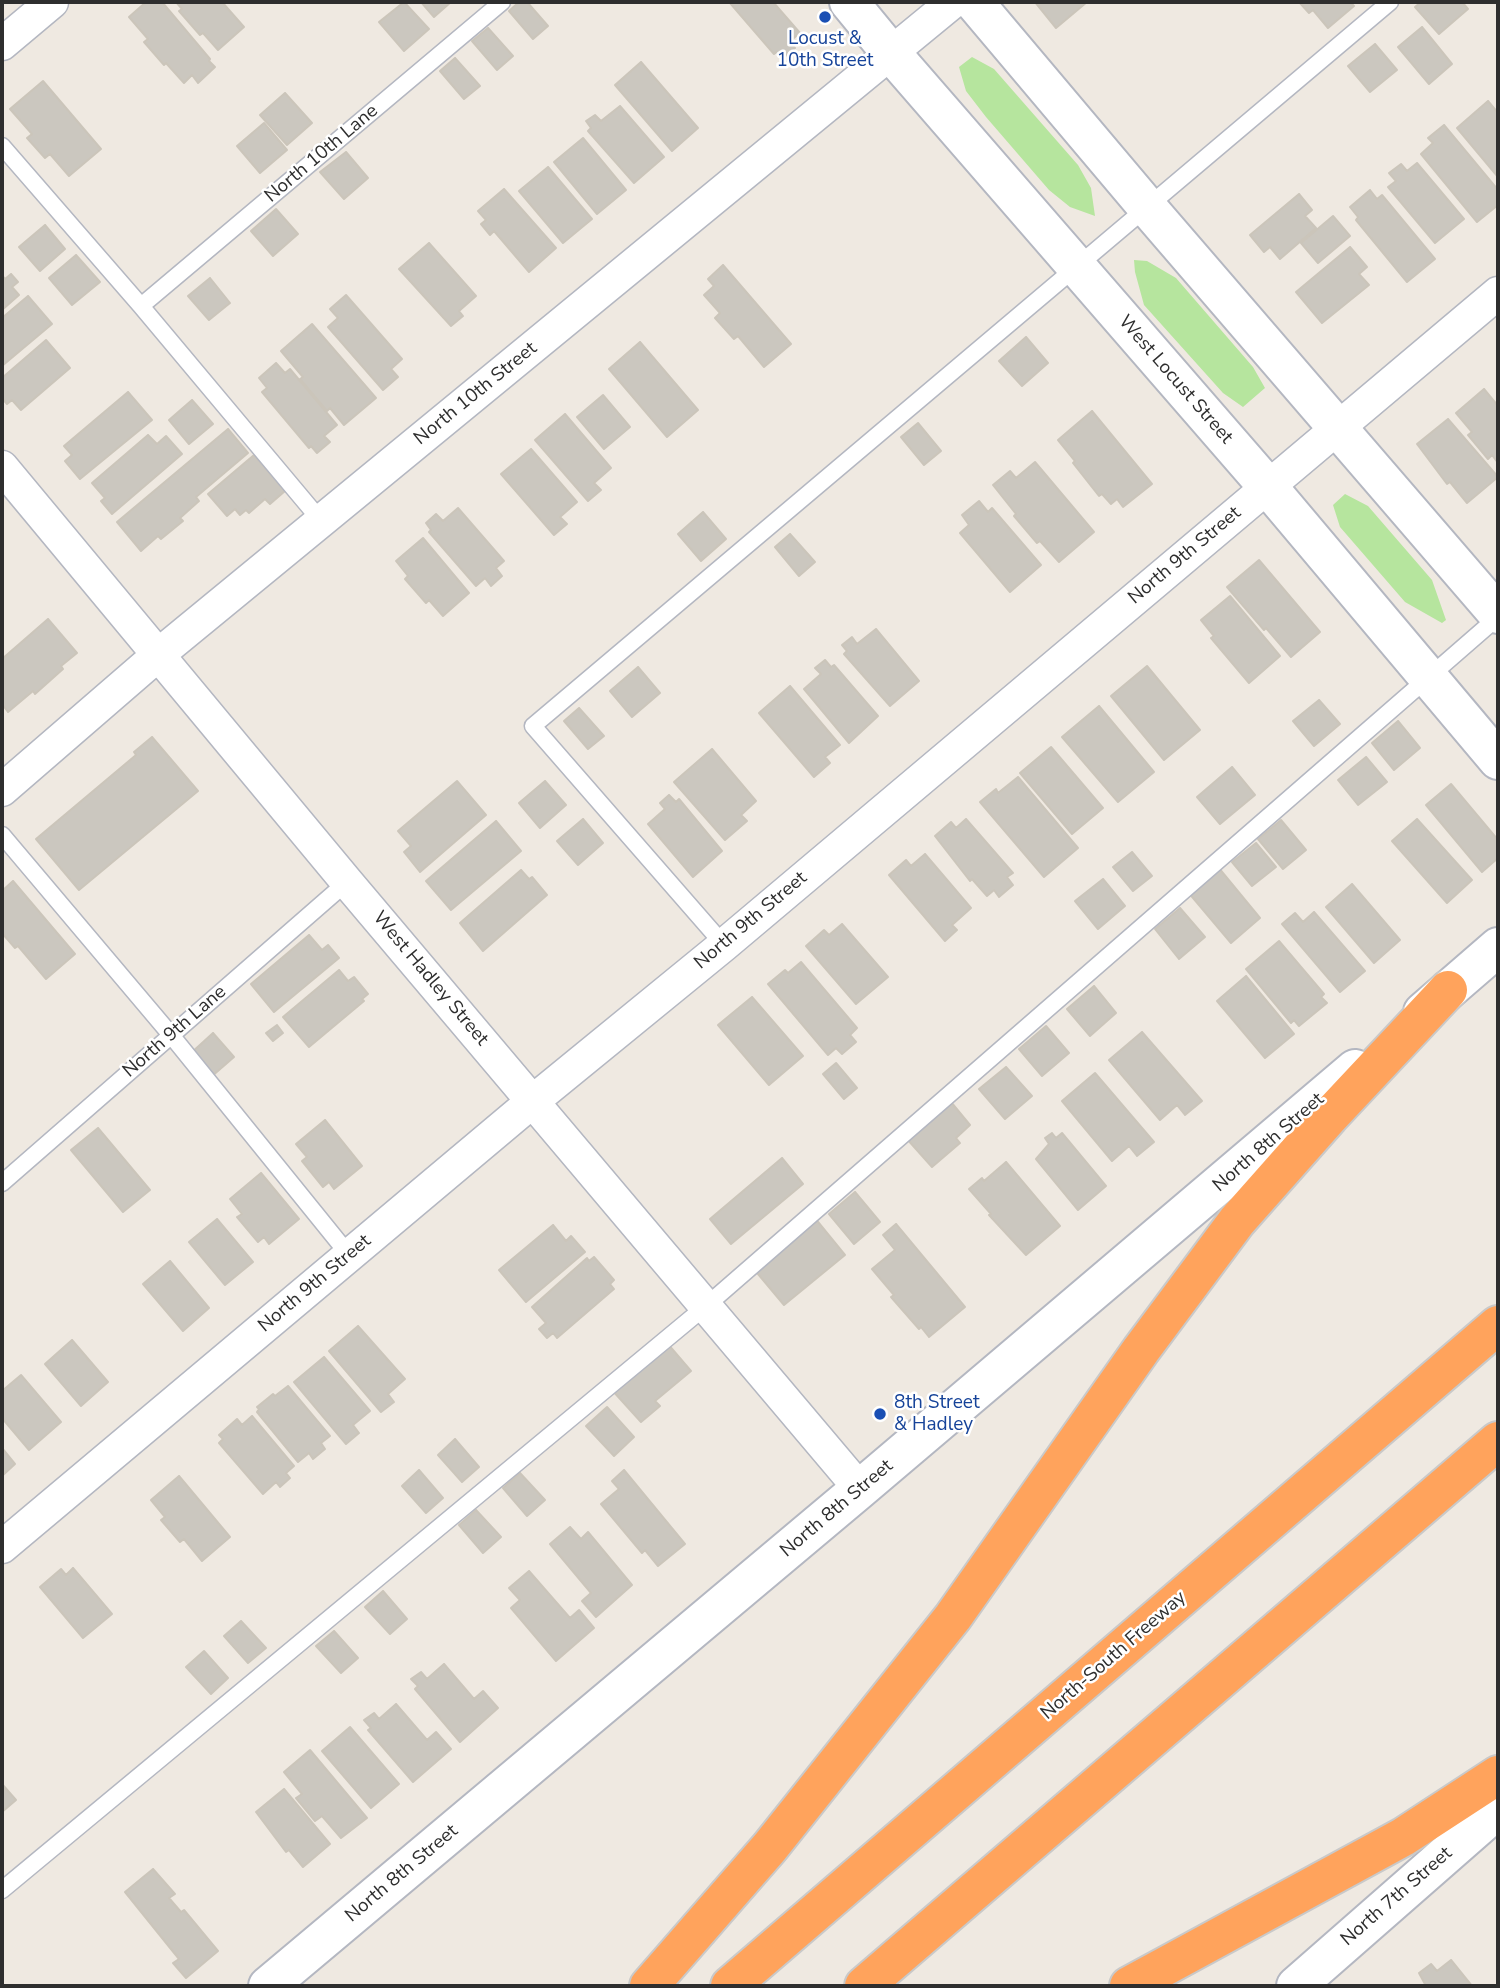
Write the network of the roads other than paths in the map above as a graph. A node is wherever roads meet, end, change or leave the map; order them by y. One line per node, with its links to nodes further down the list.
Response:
1 (52, 2): 7 (street)
2 (502, 2): 13 (lane, North 10th Lane)
3 (849, 2): 8 (street, West Locust Street)
4 (953, 2): 8 (street, North 10th Street)
5 (974, 2): 10 (street)
6 (1390, 2): 10 (lane)
7 (2, 44)
8 (891, 53): 11 (street, West Locust Street); 17 (street, North 10th Street)
9 (2, 146): 13 (lane)
10 (1147, 207): 11 (lane); 14 (street)
11 (1076, 266): 16 (street, West Locust Street); 25 (lane)
12 (1498, 293): 14 (street, North 9th Street)
13 (141, 306): 17 (lane)
14 (1338, 426): 16 (street, North 9th Street); 18 (street)
15 (2, 467): 19 (street, West Hadley Street)
16 (1268, 486): 20 (street, West Locust Street); 25 (street, North 9th Street)
17 (322, 522): 19 (street, North 10th Street)
18 (1498, 615): 20 (lane)
19 (158, 655): 22 (street, North 10th Street); 24 (street, West Hadley Street)
20 (1428, 678): 21 (street, West Locust Street); 32 (lane)
21 (1498, 760)
22 (2, 790)
23 (2, 835): 28 (lane)
24 (347, 882): 28 (lane, North 9th Lane); 29 (street, West Hadley Street)
25 (724, 945): 29 (street, North 9th Street)
26 (1498, 947): 27 (street, North 8th Street)
27 (1448, 990): 35 (street, North 8th Street); 42 (highway)
28 (171, 1035): 30 (lane, North 9th Lane); 31 (lane)
29 (533, 1101): 31 (street, North 9th Street); 32 (street, West Hadley Street)
30 (2, 1183)
31 (349, 1255): 36 (street, North 9th Street)
32 (706, 1306): 35 (street, West Hadley Street); 39 (lane)
33 (1498, 1325): 43 (highway, North-South Freeway)
34 (1498, 1441): 44 (highway)
35 (860, 1489): 41 (street, North 8th Street)
36 (2, 1547)
37 (1498, 1775): 40 (highway)
38 (1498, 1809): 45 (street, North 7th Street)
39 (2, 1890)
40 (1140, 1982)
41 (268, 1986)
42 (649, 1986)
43 (730, 1986)
44 (864, 1986)
45 (1296, 1986)

